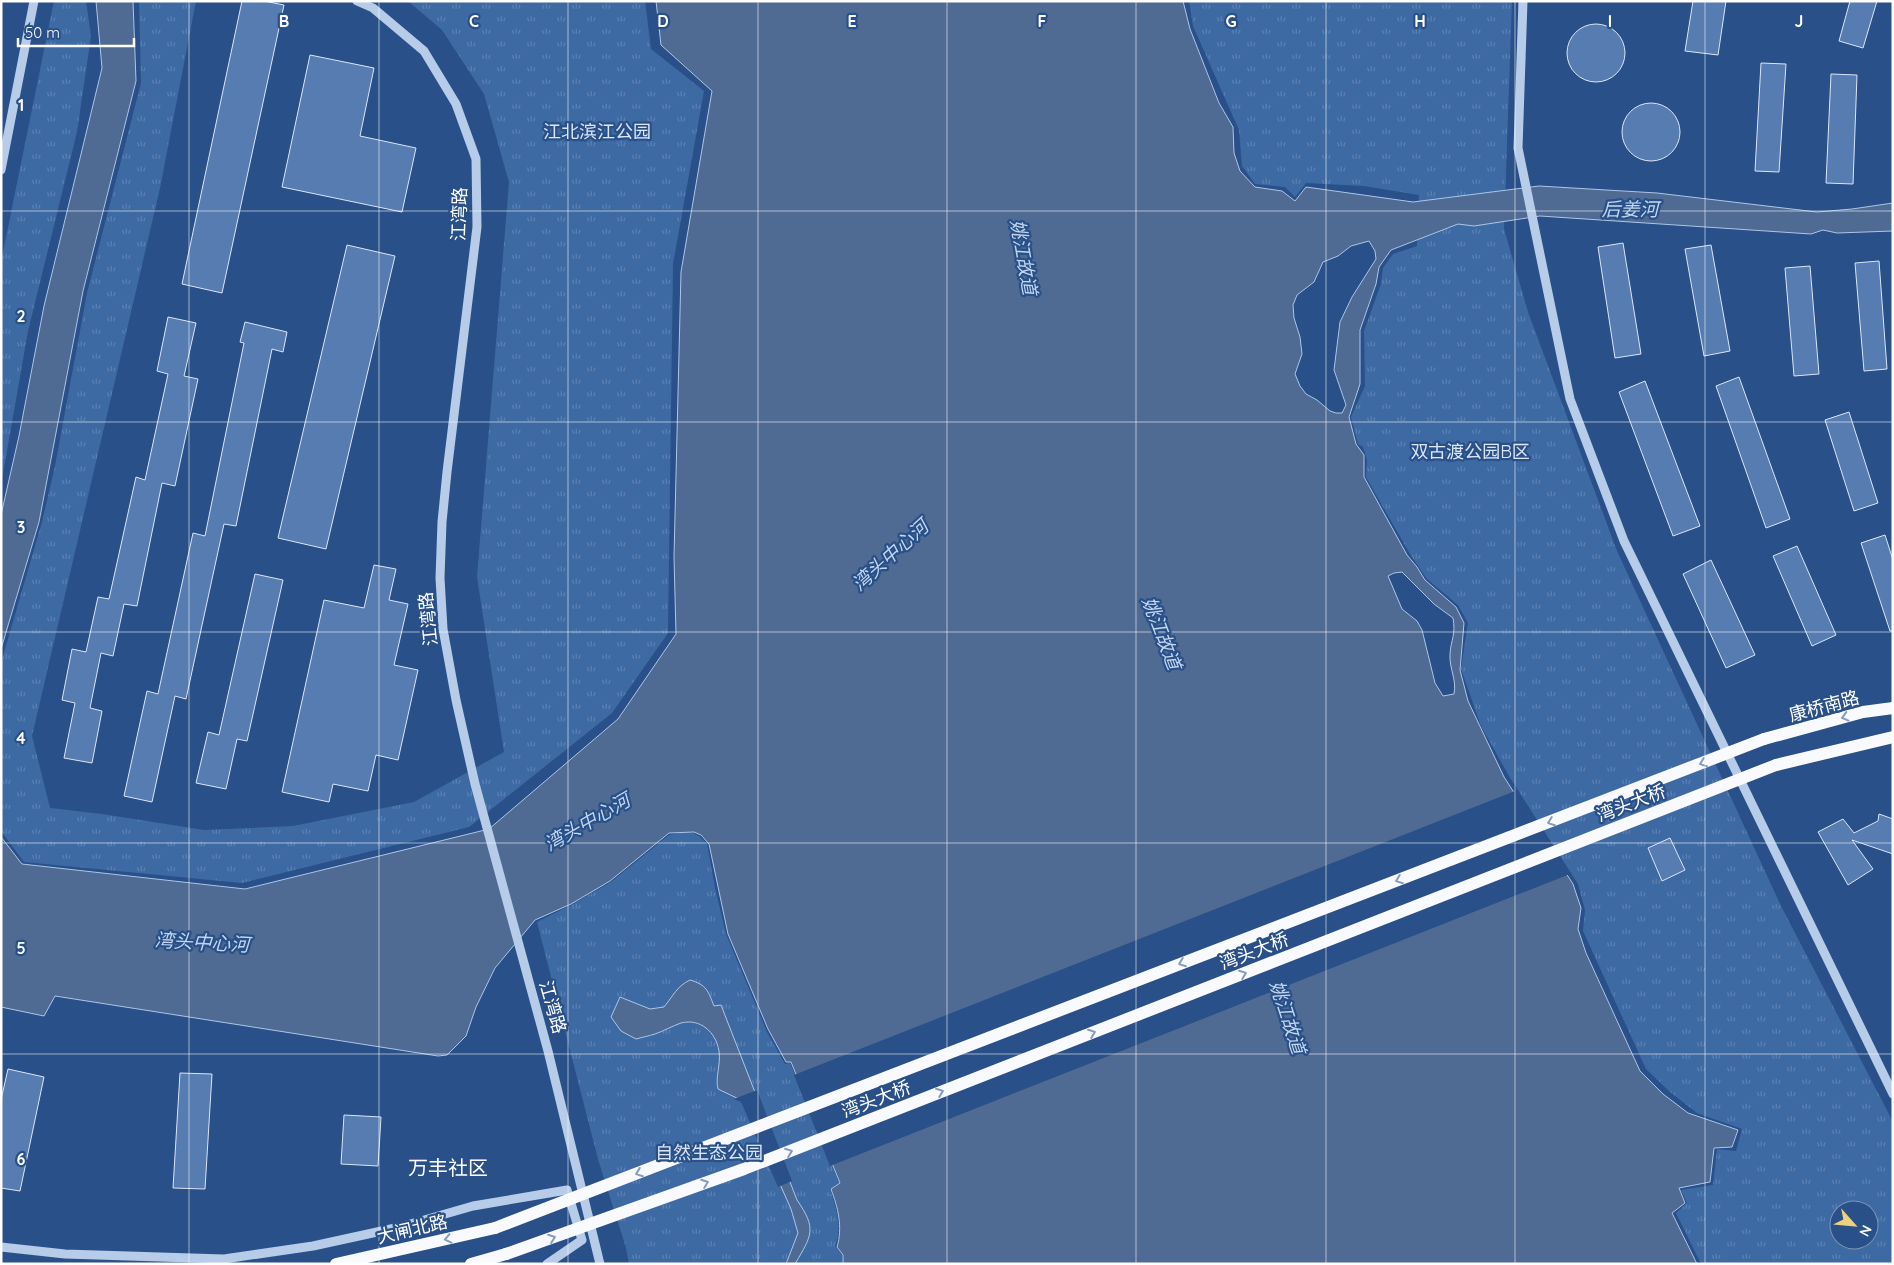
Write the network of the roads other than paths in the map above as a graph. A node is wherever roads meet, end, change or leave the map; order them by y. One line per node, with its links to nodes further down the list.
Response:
1 (34, 1): 4 (street)
2 (357, 1): 14 (street, 江湾路)
3 (1523, 1): 8 (street)
4 (1, 170)
5 (1893, 708): 7 (main road, 康桥南路, one-way to 7)
6 (1893, 737): 12 (main road, 湾头大桥, one-way to 6, bridge)
7 (1764, 740): 9 (main road, 湾头大桥, one-way to 9, bridge)
8 (1893, 1094)
9 (495, 1228): 11 (main road, 大闸北路, one-way to 11)
10 (1, 1247): 13 (street)
11 (336, 1264)
12 (471, 1264)
13 (547, 1264)
14 (600, 1264)

